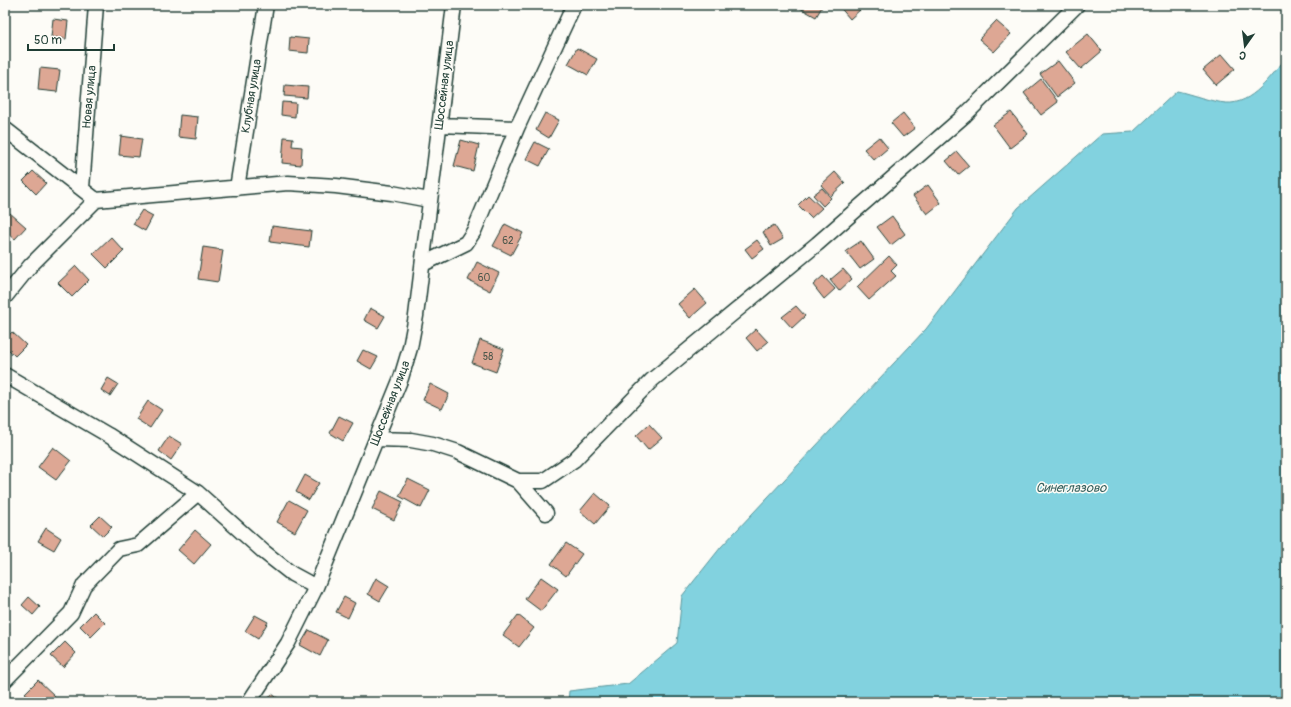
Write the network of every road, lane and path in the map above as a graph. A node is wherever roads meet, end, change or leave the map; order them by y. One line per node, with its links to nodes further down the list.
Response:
1 (96, 5): 9 (street, Новая улица)
2 (266, 5): 10 (street, Клубная улица)
3 (454, 5): 6 (street, Шоссейная улица)
4 (574, 5): 7 (street)
5 (1077, 5): 17 (street)
6 (440, 125): 7 (street); 12 (street, Шоссейная улица)
7 (517, 128): 13 (street)
8 (5, 129): 9 (street)
9 (82, 188): 11 (street)
10 (237, 188): 11 (street); 12 (street)
11 (96, 200): 14 (street)
12 (430, 200): 13 (street, Шоссейная улица)
13 (423, 264): 16 (street, Шоссейная улица)
14 (5, 297)
15 (5, 375): 18 (street)
16 (376, 439): 17 (street); 20 (street, Шоссейная улица)
17 (518, 481): 19 (street)
18 (198, 493): 20 (street); 21 (street)
19 (546, 513)
20 (316, 587): 22 (street, Шоссейная улица)
21 (5, 680)
22 (249, 702)

